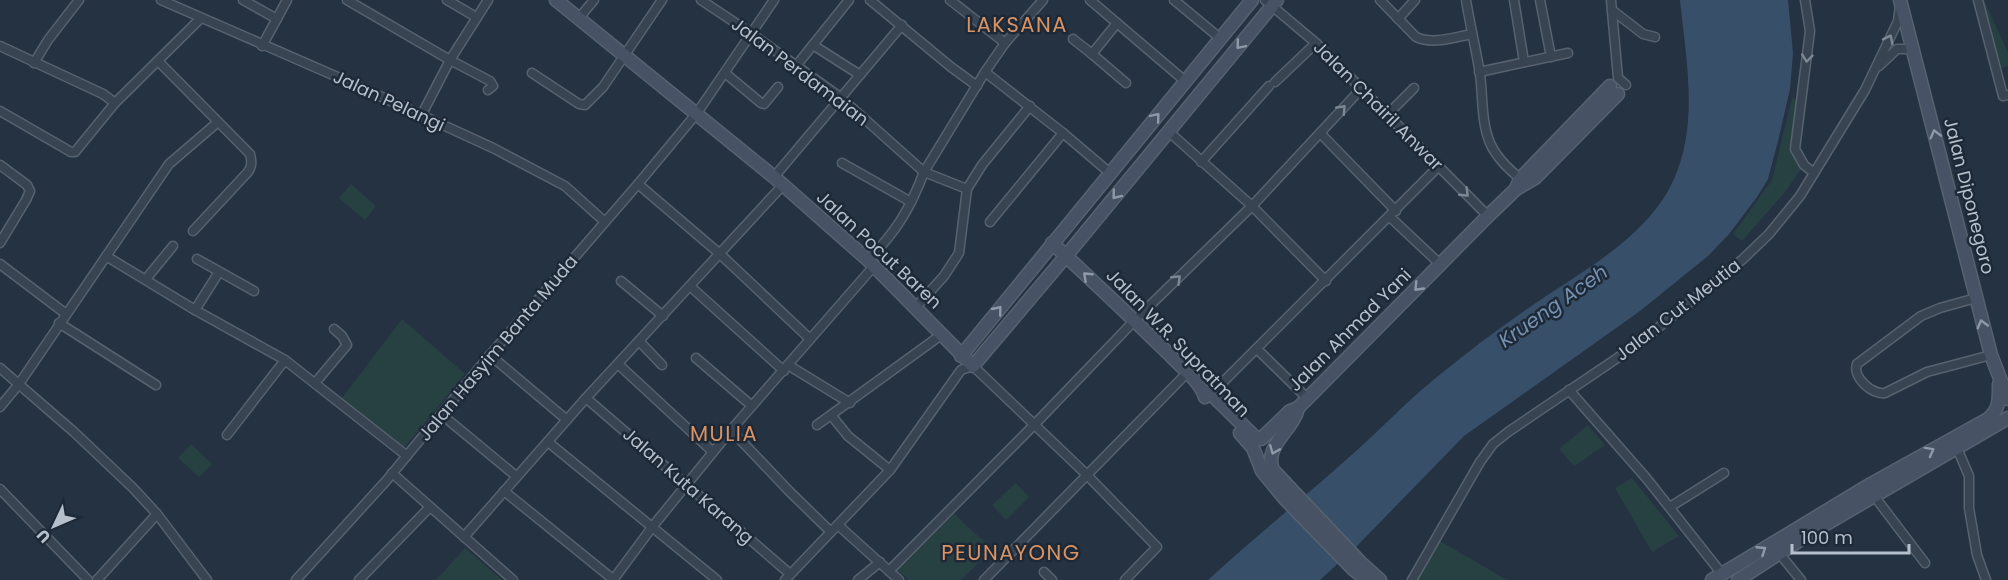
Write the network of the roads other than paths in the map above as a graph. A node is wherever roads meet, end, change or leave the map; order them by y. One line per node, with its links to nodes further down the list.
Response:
1 (78, 0): 56 (street)
2 (161, 0): 32 (street, Jalan Pelangi)
3 (243, 0): 34 (street)
4 (287, 0): 34 (street)
5 (347, 0): 53 (street)
6 (447, 0): 31 (street)
7 (488, 0): 31 (street)
8 (556, 0): 33 (main road, Jalan Pocut Baren)
9 (594, 0): 33 (street)
10 (662, 0): 50 (street)
11 (701, 0): 38 (street, Jalan Perdamaian)
12 (774, 0): 38 (street, Jalan Hasyim Banta Muda)
13 (849, 0): 46 (street)
14 (870, 0): 37 (street)
15 (950, 0): 43 (street)
16 (1043, 0): 43 (street)
17 (1092, 0): 36 (street)
18 (1174, 0): 42 (street)
19 (1252, 0): 42 (main road)
20 (1380, 0): 35 (street)
21 (1415, 0): 35 (street)
22 (1466, 0): 39 (street)
23 (1514, 0): 55 (street)
24 (1540, 0): 52 (street)
25 (1611, 0): 30 (street)
26 (1805, 0): 90 (street, one-way to 90)
27 (1978, 0): 72 (street)
28 (1901, 1): 48 (main road, Jalan Diponegoro); 62 (street, Jalan Cut Meutia, one-way to 28)
29 (1272, 2): 44 (street, Jalan Chairil Anwar); 81 (main road, one-way to 81)
30 (1612, 10): 40 (street); 69 (street)
31 (476, 17): 53 (street)
32 (201, 18): 45 (street, Jalan Pelangi); 54 (street)
33 (579, 18): 50 (main road, Jalan Pocut Baren)
34 (277, 19): 45 (street)
35 (1398, 19): 39 (street)
36 (1117, 23): 51 (street); 64 (street)
37 (902, 25): 63 (street); 66 (street)
38 (752, 34): 57 (street, Jalan Perdamaian); 61 (street, Jalan Hasyim Banta Muda)
39 (1472, 34): 59 (street)
40 (1655, 37)
41 (1073, 39): 51 (street)
42 (1221, 39): 64 (main road)
43 (1005, 43): 58 (street)
44 (1316, 43): 70 (street, Jalan Chairil Anwar); 84 (street)
45 (262, 45): 79 (street, Jalan Pelangi)
46 (813, 45): 57 (street); 63 (street)
47 (0, 46): 56 (street)
48 (1914, 51): 62 (street); 118 (main road, Jalan Diponegoro, one-way to 48)
49 (1568, 53): 52 (street)
50 (625, 54): 60 (street); 77 (main road, Jalan Pocut Baren)
51 (1092, 54): 65 (street)
52 (1551, 57): 55 (street)
53 (450, 60): 71 (street); 79 (street)
54 (158, 61): 74 (street); 80 (street)
55 (1524, 62): 59 (street)
56 (34, 63): 74 (street)
57 (796, 66): 73 (street, Jalan Perdamaian)
58 (985, 72): 66 (street); 75 (street)
59 (1479, 72): 93 (street)
60 (532, 73)
61 (724, 73): 67 (street); 77 (street, Jalan Hasyim Banta Muda)
62 (1872, 73): 90 (street, Jalan Cut Meutia)
63 (860, 75): 73 (street)
64 (1185, 81): 89 (main road, one-way to 64)
65 (1126, 83)
66 (977, 86): 88 (street)
67 (778, 87)
68 (1414, 88): 78 (street)
69 (1618, 88): 93 (main road, Jalan Ahmad Yani)
70 (1361, 89): 78 (street, Jalan Chairil Anwar); 83 (street, one-way to 70)
71 (489, 90)
72 (2006, 96)
73 (840, 97): 88 (street, Jalan Perdamaian); 91 (street)
74 (115, 103): 76 (street)
75 (1030, 106): 82 (street); 94 (street)
76 (0, 111)
77 (697, 113): 91 (main road, Jalan Pocut Baren); 92 (street, Jalan Hasyim Banta Muda)
78 (1387, 115): 87 (street, Jalan Chairil Anwar)
79 (421, 116): 99 (street, Jalan Pelangi)
80 (218, 122): 101 (street); 106 (street)
81 (1168, 131): 84 (street); 107 (main road, one-way to 107)
82 (1063, 133): 89 (street); 100 (street)
83 (1320, 133): 96 (street); 97 (street)
84 (1201, 162): 96 (street)
85 (842, 163): 95 (street)
86 (0, 165): 102 (street)
87 (1438, 167): 97 (street); 98 (street, Jalan Chairil Anwar, one-way to 98)
88 (924, 172): 94 (street); 95 (street)
89 (1110, 173): 103 (main road)
90 (1814, 173): 145 (street, Jalan Cut Meutia)
91 (779, 181): 105 (street); 109 (main road, Jalan Pocut Baren)
92 (638, 184): 99 (street, Jalan Hasyim Banta Muda); 105 (street)
93 (1521, 184): 98 (main road, Jalan Ahmad Yani)
94 (967, 189): 119 (street)
95 (911, 202): 109 (street)
96 (1252, 206): 115 (street); 123 (street, one-way to 96)
97 (1393, 214): 111 (street); 115 (street)
98 (1488, 216): 111 (main road, Jalan Ahmad Yani)
99 (605, 222): 130 (street, Jalan Hasyim Banta Muda)
100 (990, 222)
101 (193, 231)
102 (0, 243)
103 (1052, 243): 107 (main road, Jalan W.R. Supratman); 132 (main road, one-way to 103)
104 (173, 246): 113 (street)
105 (720, 254): 116 (street); 127 (street)
106 (106, 256): 113 (street); 121 (street)
107 (1066, 256): 123 (main road, Jalan W.R. Supratman, one-way to 107); 139 (main road)
108 (197, 258): 112 (street)
109 (871, 263): 119 (main road, Jalan Pocut Baren); 127 (street)
110 (0, 264): 121 (street)
111 (1440, 264): 148 (main road, Jalan Ahmad Yani, one-way to 148)
112 (219, 272): 117 (street); 120 (street)
113 (146, 279): 120 (street)
114 (621, 281): 122 (street)
115 (1326, 281): 129 (street)
116 (691, 287): 122 (street); 138 (street)
117 (254, 291)
118 (1976, 298): 131 (main road, Jalan Diponegoro, one-way to 118); 131 (street)
119 (916, 308): 126 (main road, Jalan Pocut Baren)
120 (195, 310): 134 (street)
121 (66, 314): 124 (street)
122 (663, 316): 128 (street)
123 (1135, 320): 140 (main road, Jalan W.R. Supratman); 159 (street)
124 (59, 323): 143 (street); 144 (street)
125 (334, 329): 142 (street)
126 (941, 335): 132 (main road, Jalan Pocut Baren); 150 (street)
127 (810, 339): 138 (street)
128 (639, 341): 135 (street); 136 (street)
129 (1257, 349): 146 (street); 148 (street)
130 (490, 355): 154 (street, Jalan Hasyim Banta Muda); 157 (street)
131 (1991, 355): 141 (main road, Jalan Diponegoro)
132 (961, 356): 139 (main road, Jalan Pocut Baren)
133 (696, 358): 151 (street)
134 (285, 360): 142 (street); 162 (street)
135 (618, 364): 147 (street); 166 (street)
136 (662, 365)
137 (0, 368): 143 (street)
138 (786, 368): 150 (street); 151 (street)
139 (967, 368): 159 (street, Jalan Pocut Baren); 168 (street)
140 (1187, 373): 146 (main road, Jalan W.R. Supratman); 171 (street)
141 (1999, 375): 149 (main road, Jalan Diponegoro); 182 (main road, one-way to 141)
142 (315, 382): 167 (street)
143 (19, 384): 152 (street); 180 (street)
144 (156, 385)
145 (1569, 390): 179 (street); 208 (street, Jalan Cut Meutia)
146 (1207, 395): 153 (main road, Jalan Ahmad Yani); 176 (main road, Jalan W.R. Supratman)
147 (586, 398): 157 (street); 173 (street, Jalan Kuta Karang)
148 (1307, 398): 153 (main road, Jalan Ahmad Yani)
149 (2008, 399)
150 (850, 403): 155 (street)
151 (752, 406): 161 (street)
152 (0, 407)
153 (1298, 408): 176 (main road, one-way to 176)
154 (441, 414): 167 (street, Jalan Hasyim Banta Muda); 172 (street)
155 (831, 415): 158 (street); 168 (street)
156 (2008, 418): 163 (main road)
157 (567, 420): 164 (street)
158 (817, 425)
159 (1034, 425): 171 (street, Jalan Pocut Baren); 188 (street)
160 (2008, 426): 163 (main road)
161 (731, 430): 166 (street); 183 (street)
162 (227, 435)
163 (1976, 436): 165 (main road)
164 (548, 441): 172 (street); 181 (street)
165 (1957, 448): 177 (main road); 210 (street)
166 (713, 452): 173 (street)
167 (407, 456): 169 (street, Jalan Hasyim Banta Muda)
168 (890, 470): 183 (street)
169 (392, 473): 178 (street); 197 (street, Jalan Hasyim Banta Muda)
170 (1724, 473): 179 (street)
171 (1086, 474): 204 (street); 206 (street, Jalan Pocut Baren)
172 (516, 477): 175 (street)
173 (686, 485): 181 (street); 191 (street, Jalan Kuta Karang)
174 (0, 489): 194 (street)
175 (504, 491): 184 (street); 200 (street)
176 (1288, 495): 190 (main road, Jalan W.R. Supratman)
177 (1875, 497): 182 (main road); 187 (street)
178 (430, 507): 184 (street); 198 (street)
179 (1670, 507): 192 (street)
180 (157, 514): 195 (street); 196 (street)
181 (653, 526): 200 (street); 201 (street)
182 (1811, 527): 185 (main road); 192 (main road, one-way to 182)
183 (835, 529): 186 (street); 191 (street)
184 (464, 537): 199 (street)
185 (1779, 553): 193 (main road); 209 (street)
186 (880, 562): 188 (street); 202 (street)
187 (1925, 563)
188 (889, 571): 203 (street)
189 (1044, 572): 205 (street)
190 (1369, 576): 207 (main road, Jalan W.R. Supratman)
191 (788, 577)
192 (1717, 577)
193 (1742, 579)
194 (88, 580)
195 (97, 580)
196 (207, 580)
197 (296, 580)
198 (359, 580)
199 (513, 580)
200 (613, 580)
201 (717, 580)
202 (858, 580)
203 (899, 580)
204 (984, 580)
205 (1052, 580)
206 (1125, 580)
207 (1380, 580)
208 (1412, 580)
209 (1801, 580)
210 (1986, 580)

